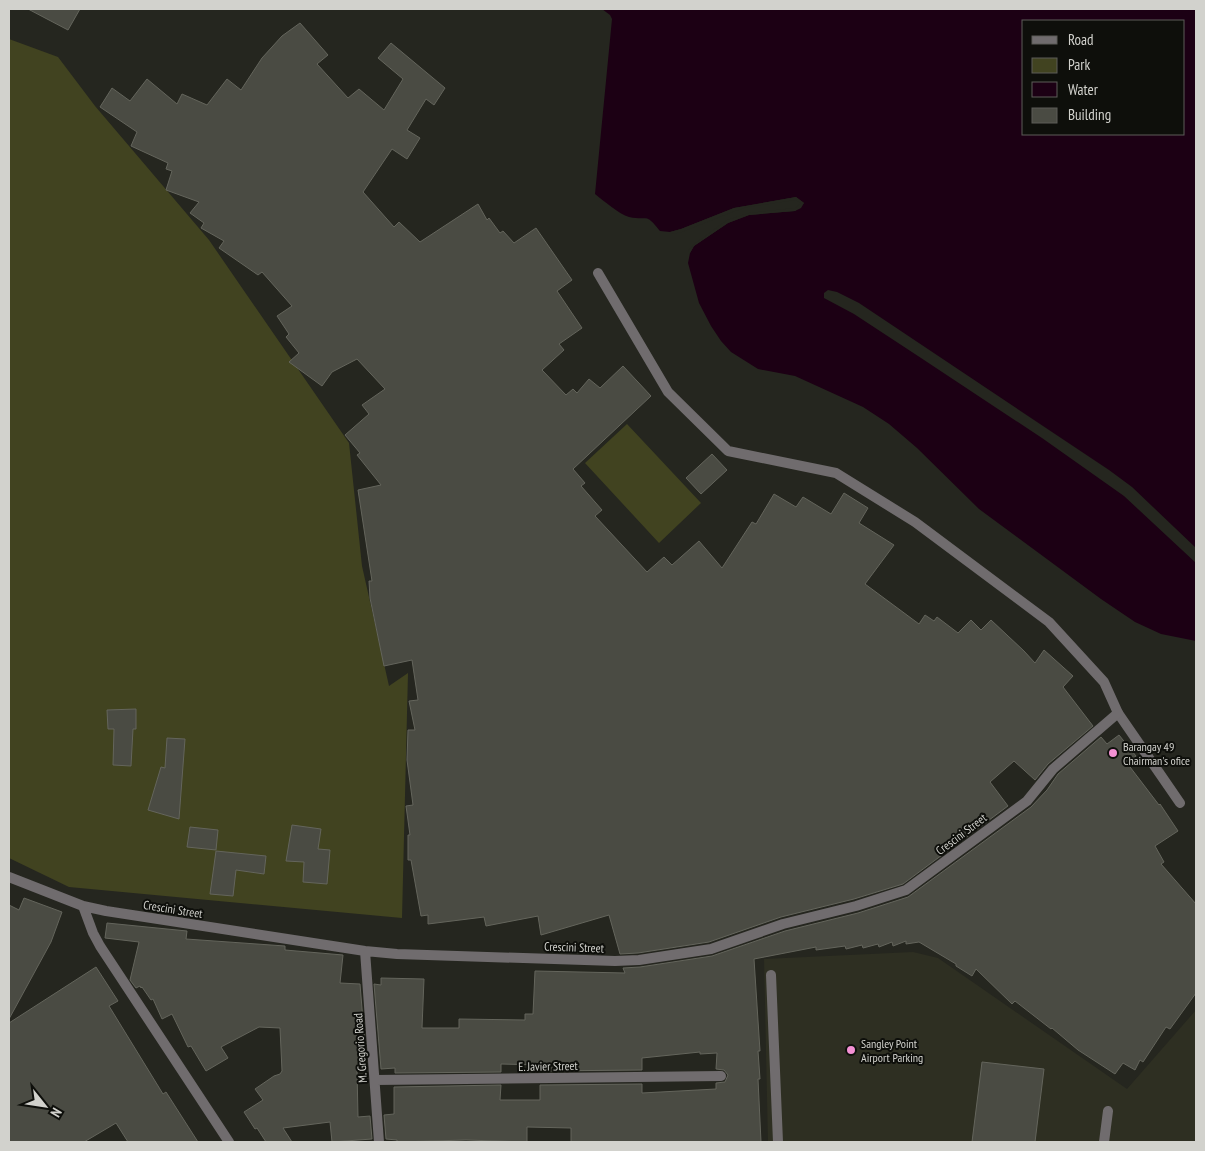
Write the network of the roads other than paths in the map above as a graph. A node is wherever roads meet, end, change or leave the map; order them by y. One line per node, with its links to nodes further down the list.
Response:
1 (598, 273): 2 (street)
2 (1118, 713): 3 (street); 6 (street, Crescini Street)
3 (1180, 804)
4 (9, 877): 5 (street, Crescini Street)
5 (82, 906): 6 (street, Crescini Street); 11 (street)
6 (365, 951): 9 (street, M. Gregorio Road)
7 (771, 975): 13 (street)
8 (721, 1076): 9 (street, E. Javier Street)
9 (375, 1080): 12 (street, M. Gregorio Road)
10 (1108, 1111): 14 (street)
11 (229, 1142)
12 (379, 1142)
13 (778, 1142)
14 (1104, 1142)

